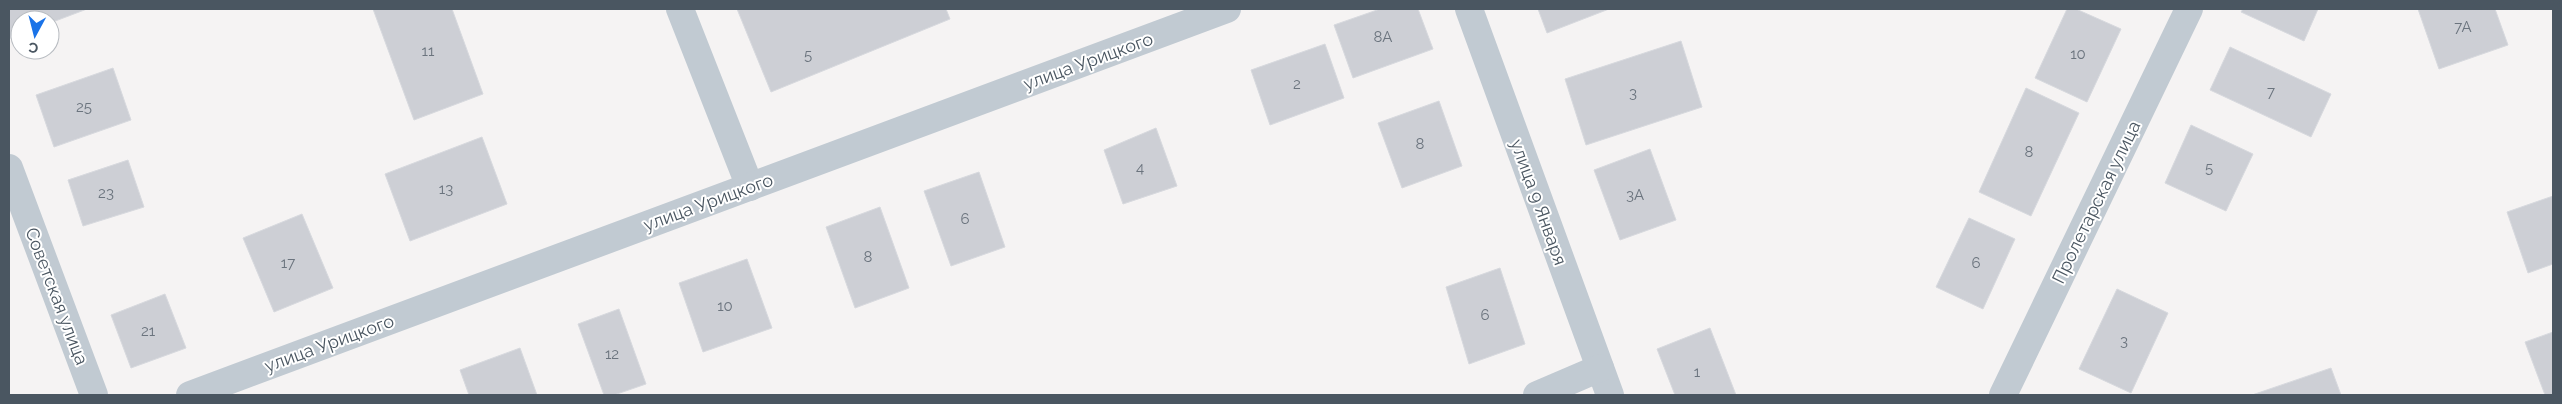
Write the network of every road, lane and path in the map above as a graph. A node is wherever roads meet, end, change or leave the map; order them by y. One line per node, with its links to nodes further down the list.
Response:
1 (680, 9): 6 (street)
2 (1227, 9): 6 (street, улица Урицкого)
3 (1469, 9): 7 (street, улица 9 Января)
4 (2189, 9): 12 (street, Пролетарская улица)
5 (9, 168): 8 (street, Советская улица)
6 (750, 186): 9 (street, улица Урицкого)
7 (1600, 368): 10 (street); 11 (street, улица 9 Января)
8 (94, 395)
9 (190, 395)
10 (1537, 395)
11 (1610, 395)
12 (2003, 395)

